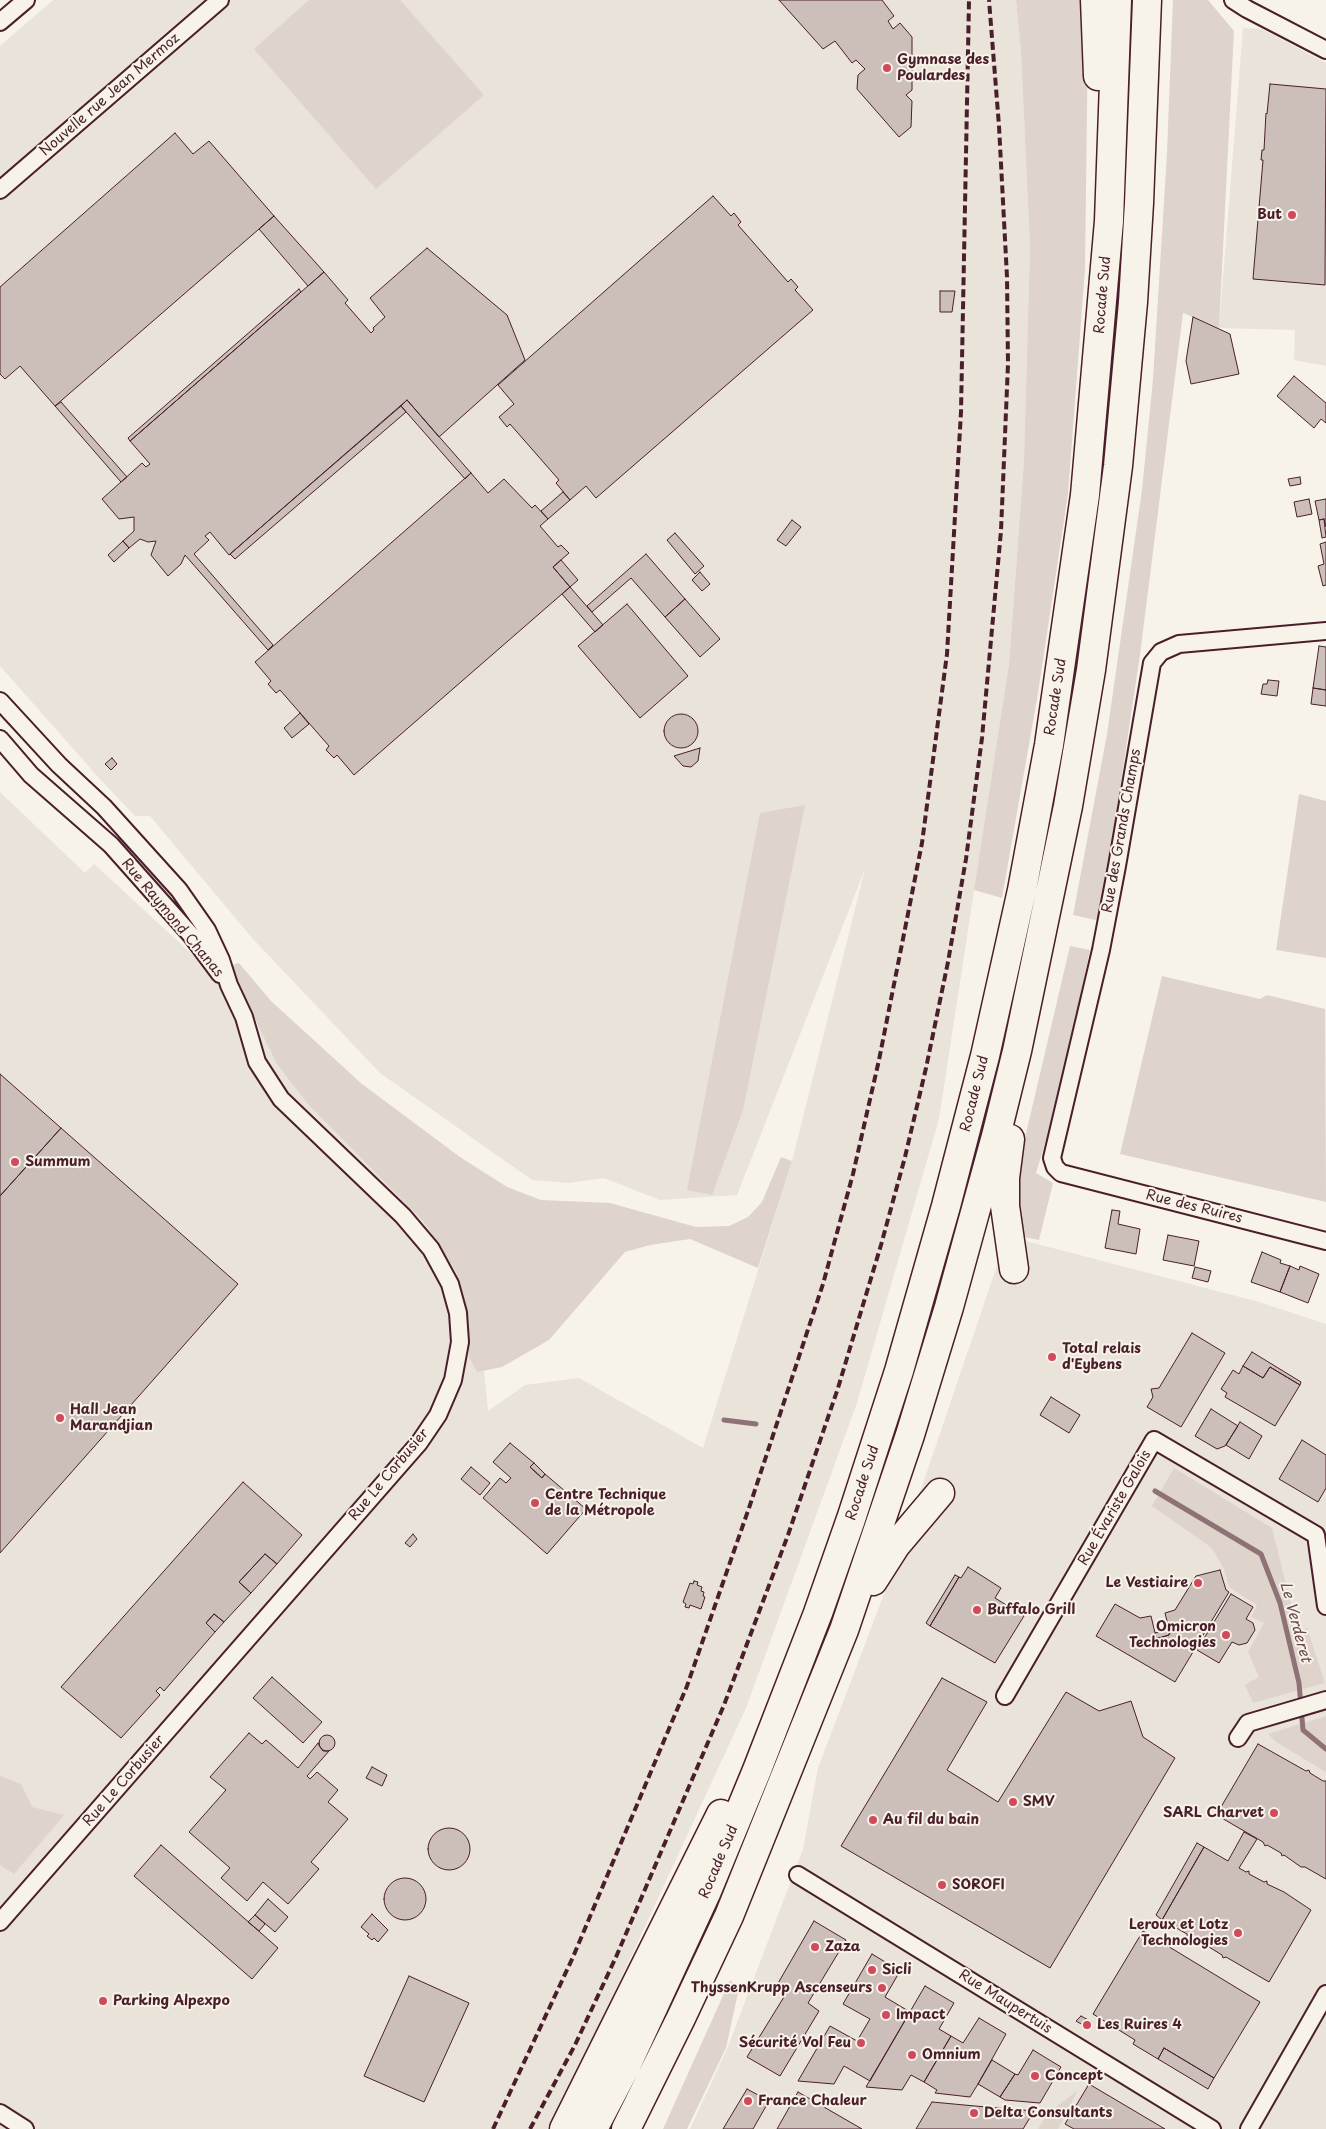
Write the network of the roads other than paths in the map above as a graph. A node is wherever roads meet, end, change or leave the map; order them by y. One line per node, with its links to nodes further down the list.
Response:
1 (26, 0): 8 (street)
2 (220, 0): 11 (street, Nouvelle rue Jean Mermoz)
3 (1095, 0): 12 (highway)
4 (1117, 0): 12 (highway, Rocade Sud)
5 (1147, 0): 10 (highway, Rocade Sud)
6 (1156, 0): 10 (highway)
7 (1233, 0): 9 (street)
8 (0, 22)
9 (1326, 50)
10 (1144, 84): 16 (highway, Rocade Sud)
11 (0, 190)
12 (1092, 427): 24 (highway, Rocade Sud)
13 (1326, 631): 18 (street, Rue des Grands Champs)
14 (0, 701): 17 (street, Rue Raymond Chanas)
15 (0, 739): 17 (street, Rue Raymond Chanas)
16 (1051, 893): 20 (highway); 25 (highway, Rocade Sud)
17 (229, 985): 31 (street, Rue Le Corbusier)
18 (1061, 1173): 19 (street, Rue des Ruires)
19 (1326, 1241)
20 (1014, 1269)
21 (940, 1492): 25 (highway)
22 (1321, 1535): 23 (street, Rue Évariste Galois); 26 (street, Rue Évariste Galois)
23 (1326, 1606)
24 (818, 1613): 35 (highway); 36 (highway, Rocade Sud)
25 (844, 1630): 30 (highway, Rocade Sud)
26 (1005, 1696)
27 (1320, 1701): 28 (street)
28 (1238, 1738)
29 (798, 1875): 39 (street, Rue Maupertuis)
30 (728, 1916): 37 (highway, Rocade Sud); 38 (highway)
31 (0, 1922)
32 (1326, 1994): 40 (street)
33 (0, 2113): 34 (street)
34 (25, 2129)
35 (564, 2129)
36 (593, 2129)
37 (626, 2129)
38 (643, 2129)
39 (1212, 2129)
40 (1249, 2129)

